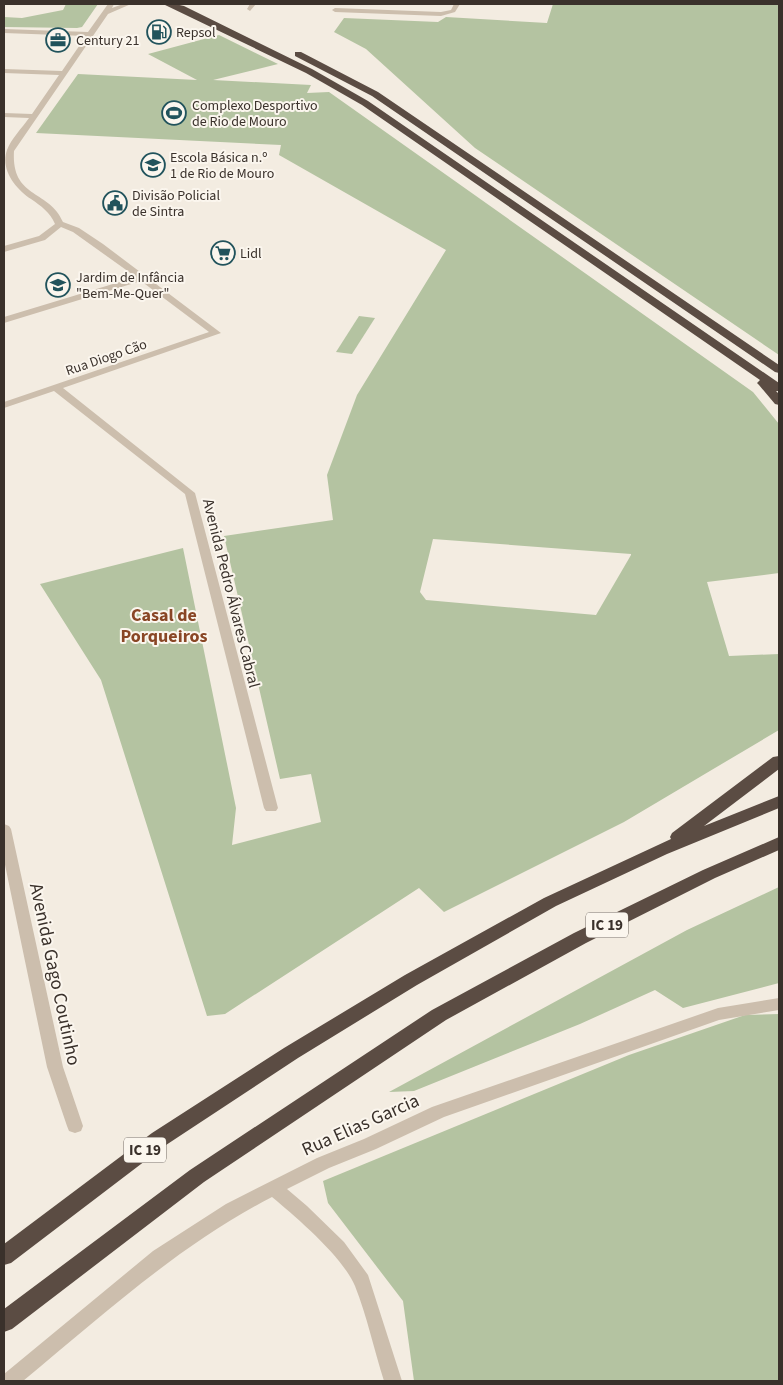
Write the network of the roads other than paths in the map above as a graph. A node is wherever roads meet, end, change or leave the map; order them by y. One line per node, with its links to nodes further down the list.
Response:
1 (110, 4): 7 (street)
2 (128, 4): 7 (street)
3 (168, 4): 19 (highway)
4 (196, 4): 20 (highway)
5 (457, 4): 6 (street)
6 (335, 10)
7 (106, 12): 9 (street)
8 (4, 32): 9 (street)
9 (90, 34): 11 (street)
10 (4, 71): 11 (street)
11 (63, 73): 13 (street)
12 (4, 115): 13 (street)
13 (34, 116): 14 (street)
14 (59, 224): 15 (street); 16 (street); 17 (street)
15 (4, 243)
16 (4, 249)
17 (142, 278): 18 (street); 21 (street, Rua Diogo Cão)
18 (4, 320)
19 (745, 364): 22 (highway); 23 (highway)
20 (779, 370)
21 (56, 388): 24 (street, Rua Diogo Cão); 27 (street, Avenida Pedro Álvares Cabral)
22 (779, 388)
23 (779, 401)
24 (4, 405)
25 (779, 761): 30 (highway)
26 (779, 802): 30 (highway, IC 19)
27 (271, 808)
28 (4, 829): 32 (street, Avenida Gago Coutinho)
29 (779, 843): 35 (highway, IC 19)
30 (661, 850): 34 (highway, IC 19)
31 (779, 1004): 33 (street, Rua Elias Garcia)
32 (75, 1126)
33 (273, 1188): 36 (street, Rua Elias Garcia); 37 (street)
34 (4, 1256)
35 (4, 1322)
36 (8, 1381)
37 (393, 1381)

